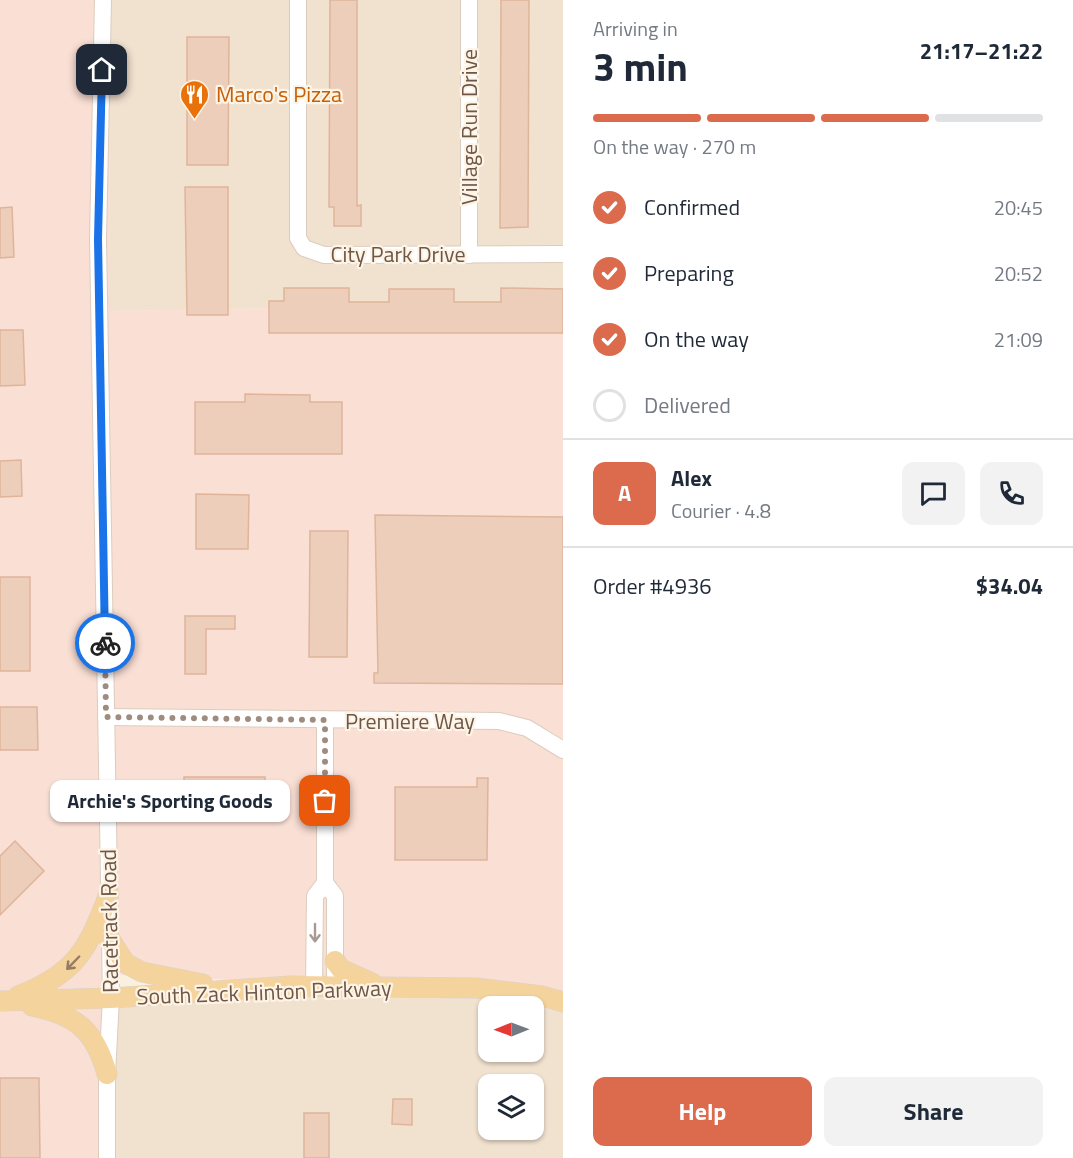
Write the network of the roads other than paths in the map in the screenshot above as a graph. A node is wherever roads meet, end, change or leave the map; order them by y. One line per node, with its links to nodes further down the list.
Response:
1 (103, 0): 6 (street, Racetrack Road)
2 (298, 0): 5 (street, City Park Drive)
3 (469, 0): 5 (street, Village Run Drive)
4 (563, 254): 5 (street, City Park Drive)
5 (469, 255)
6 (106, 717): 7 (street, Premiere Way); 10 (street, Racetrack Road)
7 (325, 720): 8 (street, Premiere Way); 9 (street)
8 (563, 750)
9 (325, 883): 12 (street); 14 (street, one-way to 14)
10 (109, 894): 11 (street, Racetrack Road); 18 (main road, one-way to 18)
11 (109, 938): 16 (main road); 17 (street, Racetrack Road)
12 (335, 961): 13 (main road); 15 (street)
13 (387, 987): 15 (main road, South Zack Hinton Parkway); 19 (main road, South Zack Hinton Parkway)
14 (314, 988): 15 (main road, South Zack Hinton Parkway); 16 (main road, South Zack Hinton Parkway)
15 (335, 988)
16 (238, 990): 17 (main road, South Zack Hinton Parkway)
17 (111, 998): 18 (main road, South Zack Hinton Parkway); 20 (street, Racetrack Road)
18 (3, 1001): 20 (main road)
19 (563, 1002)
20 (106, 1074): 21 (street, Racetrack Road)
21 (107, 1158)

